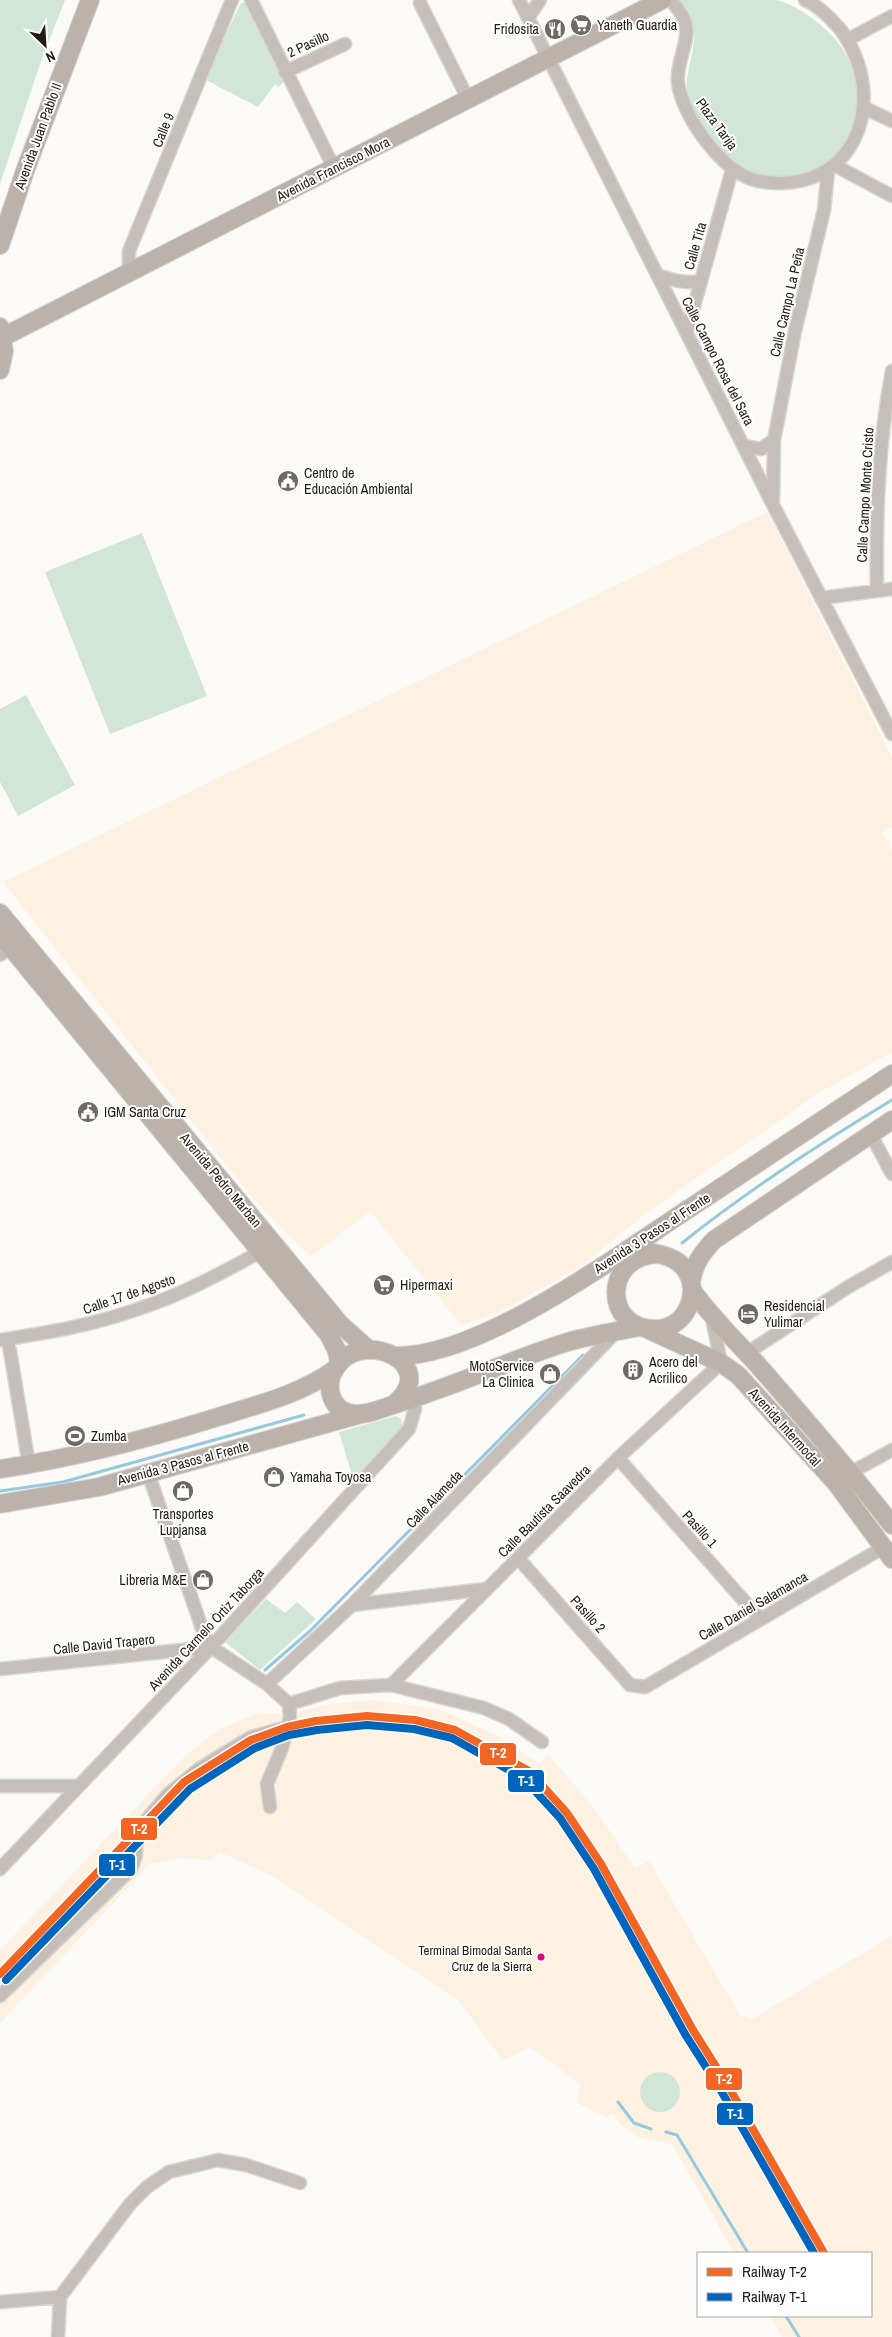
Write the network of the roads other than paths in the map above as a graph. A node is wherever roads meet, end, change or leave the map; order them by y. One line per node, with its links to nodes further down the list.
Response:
1 (90, 0): 23 (main road, Avenida Juan Pablo II)
2 (232, 0): 24 (street, Calle 9)
3 (251, 0): 15 (street)
4 (519, 0): 11 (street, Calle Campo Rosa del Sara)
5 (540, 0): 11 (street)
6 (662, 0): 14 (main road, Avenida Francisco Mora)
7 (672, 0): 21 (street, Plaza Tarija)
8 (805, 0): 12 (street, Plaza Tarija)
9 (420, 3): 16 (street)
10 (892, 16): 12 (street)
11 (528, 18): 14 (street, Calle Campo Rosa del Sara)
12 (848, 39): 17 (street, Plaza Tarija)
13 (344, 44): 15 (street, 2 Pasillo)
14 (547, 59): 16 (main road, Avenida Francisco Mora); 25 (street, Calle Campo Rosa del Sara)
15 (285, 72): 19 (street)
16 (468, 99): 19 (main road, Avenida Francisco Mora)
17 (867, 109): 18 (street); 20 (street, Plaza Tarija)
18 (892, 122)
19 (334, 168): 24 (main road, Avenida Francisco Mora)
20 (832, 169): 21 (street, Plaza Tarija); 22 (street); 31 (street, Calle Campo La Peña)
21 (732, 170): 26 (street, Calle Tita)
22 (892, 196)
23 (0, 245)
24 (132, 271): 27 (main road, Avenida Francisco Mora)
25 (657, 275): 26 (street); 28 (street, Calle Campo Rosa del Sara)
26 (701, 281): 28 (street, Calle Tita)
27 (2, 332): 29 (main road)
28 (686, 332): 32 (street, Calle Campo Rosa del Sara)
29 (0, 370)
30 (892, 371): 35 (street, Calle Campo Monte Cristo)
31 (774, 440): 32 (street); 33 (street, Calle Campo La Peña)
32 (745, 446): 33 (street, Calle Campo Rosa del Sara)
33 (773, 505): 36 (street, Calle Campo Rosa del Sara)
34 (892, 588): 35 (street)
35 (877, 590): 36 (street)
36 (821, 598): 37 (street, Calle Campo Rosa del Sara)
37 (892, 734)
38 (0, 913): 54 (main road, Avenida Pedro Marban)
39 (3, 945): 45 (main road, Avenida Pedro Marban)
40 (892, 1074): 44 (main road, Avenida 3 Pasos al Frente)
41 (892, 1120): 42 (main road)
42 (870, 1133): 43 (street); 49 (main road)
43 (892, 1174)
44 (626, 1250): 46 (main road); 48 (main road); 56 (main road, Avenida 3 Pasos al Frente)
45 (260, 1252): 53 (street, Calle 17 de Agosto); 58 (main road, Avenida Pedro Marban)
46 (658, 1254): 48 (main road); 49 (main road)
47 (892, 1262): 55 (street)
48 (618, 1280): 51 (main road)
49 (691, 1286): 50 (main road, Avenida Intermodal); 51 (main road)
50 (712, 1318): 55 (main road, Avenida Intermodal); 57 (street)
51 (644, 1328): 52 (main road); 57 (main road, Avenida Intermodal)
52 (617, 1331): 59 (main road); 73 (street, Calle Alameda)
53 (4, 1340): 64 (street)
54 (369, 1350): 56 (main road); 58 (main road)
55 (746, 1353): 66 (main road, Avenida Intermodal)
56 (396, 1356): 60 (main road)
57 (721, 1363): 63 (street, Calle Bautista Saavedra); 70 (main road, Avenida Intermodal)
58 (336, 1366): 61 (main road); 64 (main road)
59 (414, 1399): 60 (main road); 75 (street, Avenida Carmelo Ortiz Taborga)
60 (393, 1405): 61 (main road)
61 (364, 1414): 67 (main road, Avenida 3 Pasos al Frente)
62 (892, 1450): 66 (street)
63 (618, 1458): 71 (street, Calle Bautista Saavedra); 74 (street, Pasillo 1)
64 (30, 1465): 65 (main road)
65 (0, 1469)
66 (852, 1472): 69 (main road, Avenida Intermodal)
67 (148, 1473): 68 (main road, Avenida 3 Pasos al Frente); 75 (street)
68 (0, 1504)
69 (892, 1525)
70 (888, 1553): 74 (street, Calle Daniel Salamanca)
71 (518, 1558): 72 (street, Calle Bautista Saavedra); 79 (street, Pasillo 2)
72 (486, 1589): 73 (street); 78 (street, Calle Bautista Saavedra)
73 (352, 1605): 77 (street, Calle Alameda)
74 (760, 1619): 79 (street, Calle Daniel Salamanca)
75 (211, 1647): 76 (street, Calle David Trapero); 77 (street); 84 (street, Avenida Carmelo Ortiz Taborga)
76 (0, 1669)
77 (267, 1684): 80 (street)
78 (391, 1685): 80 (street); 82 (street)
79 (637, 1687)
80 (289, 1704): 81 (street)
81 (287, 1727): 85 (street); 87 (street)
82 (542, 1742)
83 (0, 1786): 84 (street)
84 (77, 1786): 86 (street, Avenida Carmelo Ortiz Taborga)
85 (270, 1807)
86 (0, 1869)
87 (0, 1996)
88 (300, 2183): 89 (street)
89 (60, 2297): 90 (street); 91 (street)
90 (0, 2302)
91 (58, 2337)

